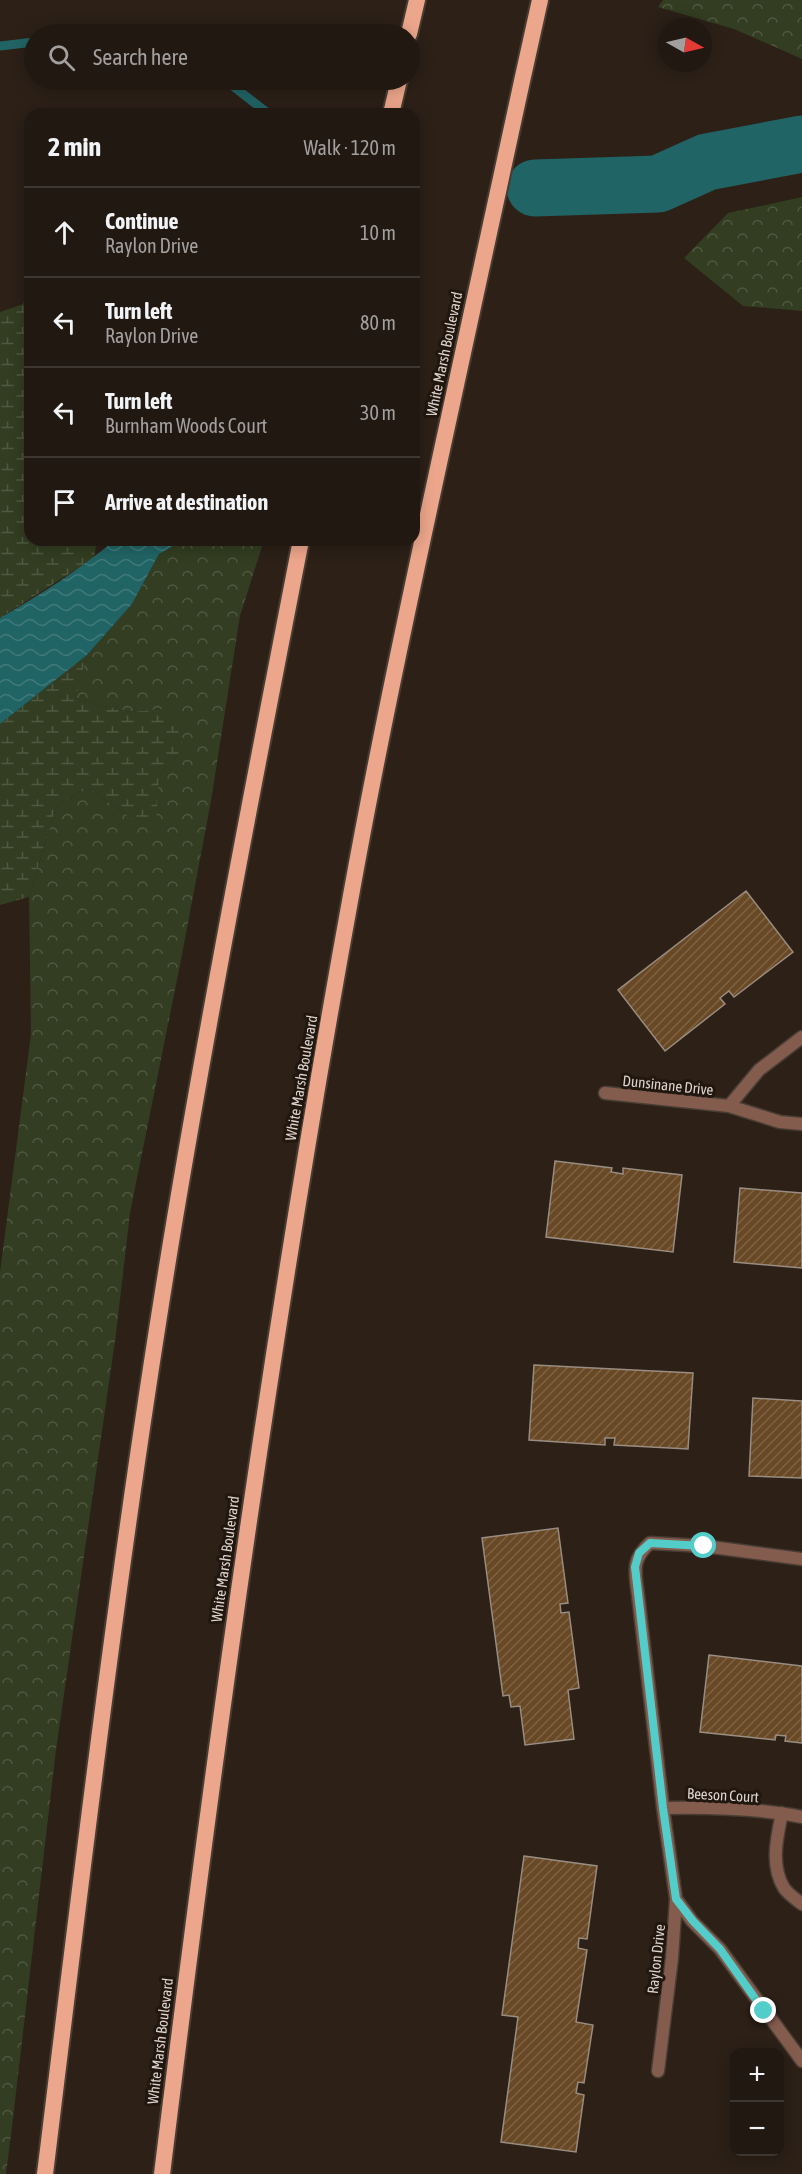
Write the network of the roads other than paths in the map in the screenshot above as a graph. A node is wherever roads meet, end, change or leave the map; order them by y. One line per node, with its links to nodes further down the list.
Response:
1 (417, 0): 3 (highway)
2 (540, 0): 20 (highway, White Marsh Boulevard)
3 (411, 24)
4 (397, 90): 5 (highway)
5 (393, 108)
6 (300, 546): 19 (highway)
7 (802, 1037): 9 (street, Dunsinane Drive)
8 (605, 1093): 9 (street, Dunsinane Drive)
9 (729, 1106): 10 (street, Dunsinane Drive)
10 (802, 1124)
11 (802, 1559): 12 (street, Raylon Drive)
12 (663, 1808): 13 (street, Beeson Court); 15 (street, Raylon Drive)
13 (782, 1813): 14 (street, Beeson Court); 16 (street)
14 (802, 1817)
15 (676, 1899): 17 (street); 18 (street, Raylon Drive)
16 (802, 1904)
17 (802, 2061)
18 (658, 2071)
19 (45, 2174)
20 (162, 2174)

